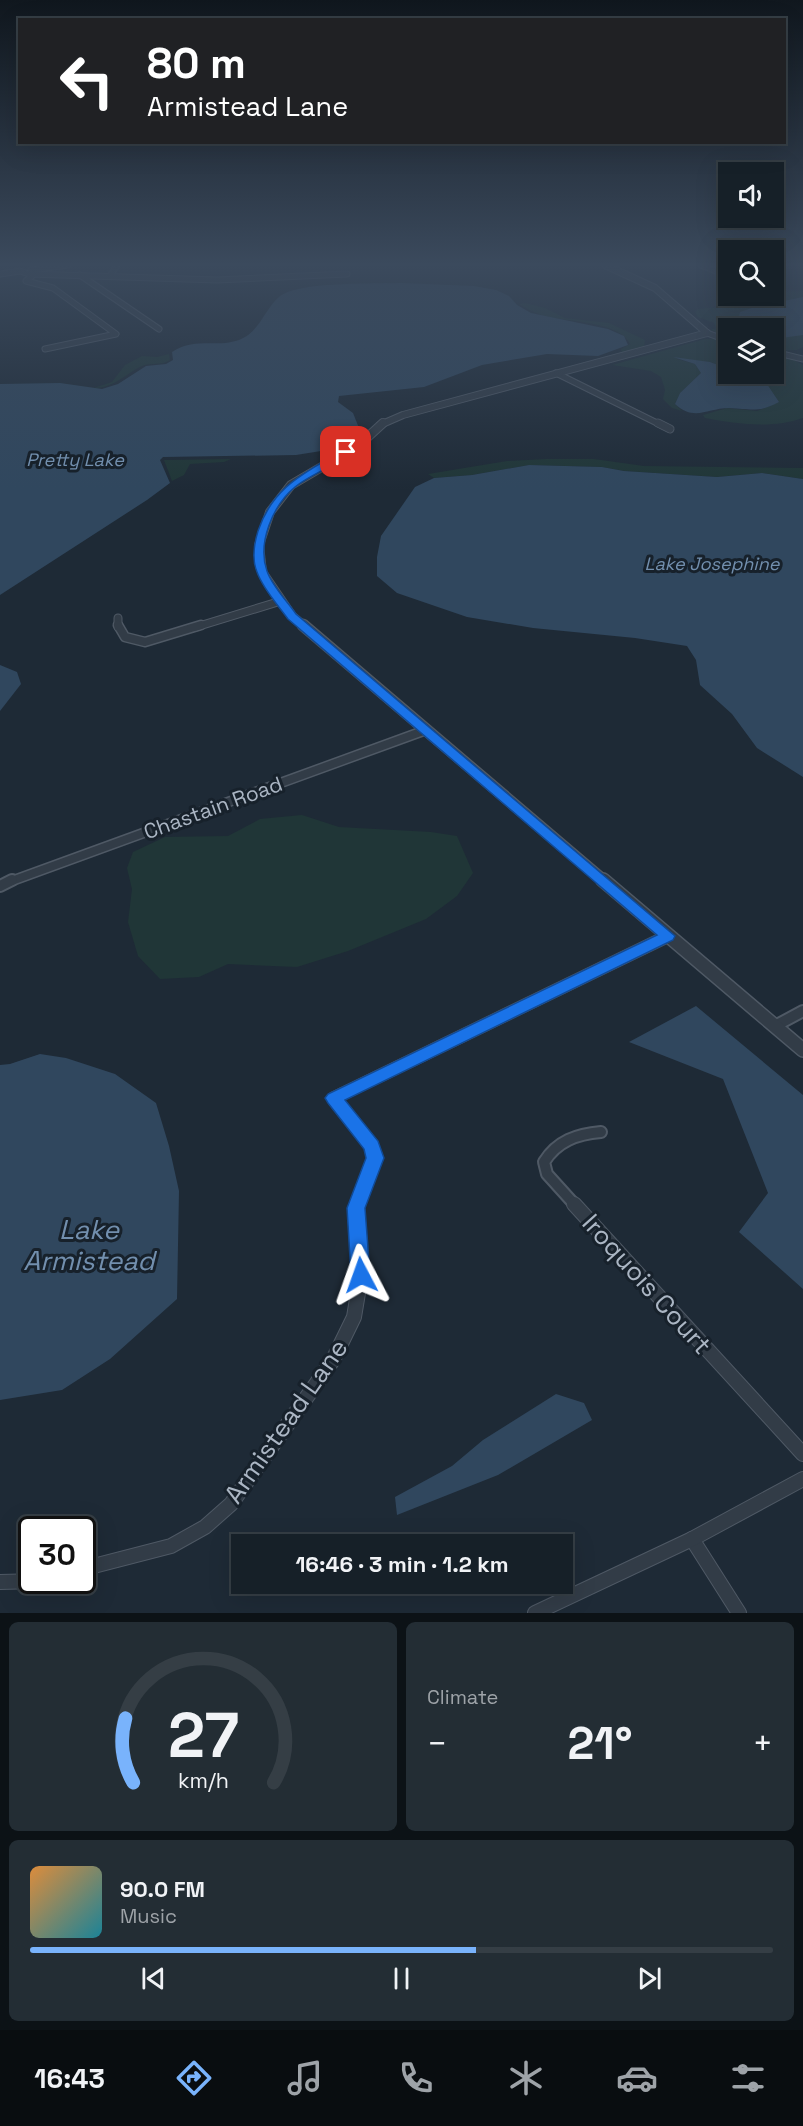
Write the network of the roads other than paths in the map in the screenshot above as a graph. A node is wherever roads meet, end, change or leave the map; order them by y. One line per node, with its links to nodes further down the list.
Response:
1 (84, 340): 3 (street)
2 (680, 340): 6 (street)
3 (45, 348)
4 (784, 354): 5 (street)
5 (803, 359)
6 (556, 373): 7 (street); 8 (street)
7 (670, 429)
8 (281, 601): 9 (street); 10 (street)
9 (118, 618)
10 (426, 730): 11 (street, Chastain Road); 12 (street)
11 (0, 886)
12 (668, 936): 14 (street); 20 (street, Armistead Lane)
13 (803, 1011): 14 (street)
14 (775, 1026): 15 (street)
15 (803, 1050)
16 (601, 1132): 17 (street, Iroquois Court)
17 (803, 1454)
18 (803, 1479): 19 (street)
19 (692, 1539): 23 (street); 24 (street)
20 (96, 1565)
21 (0, 1582): 22 (street)
22 (18, 1582)
23 (536, 1613)
24 (739, 1613)

